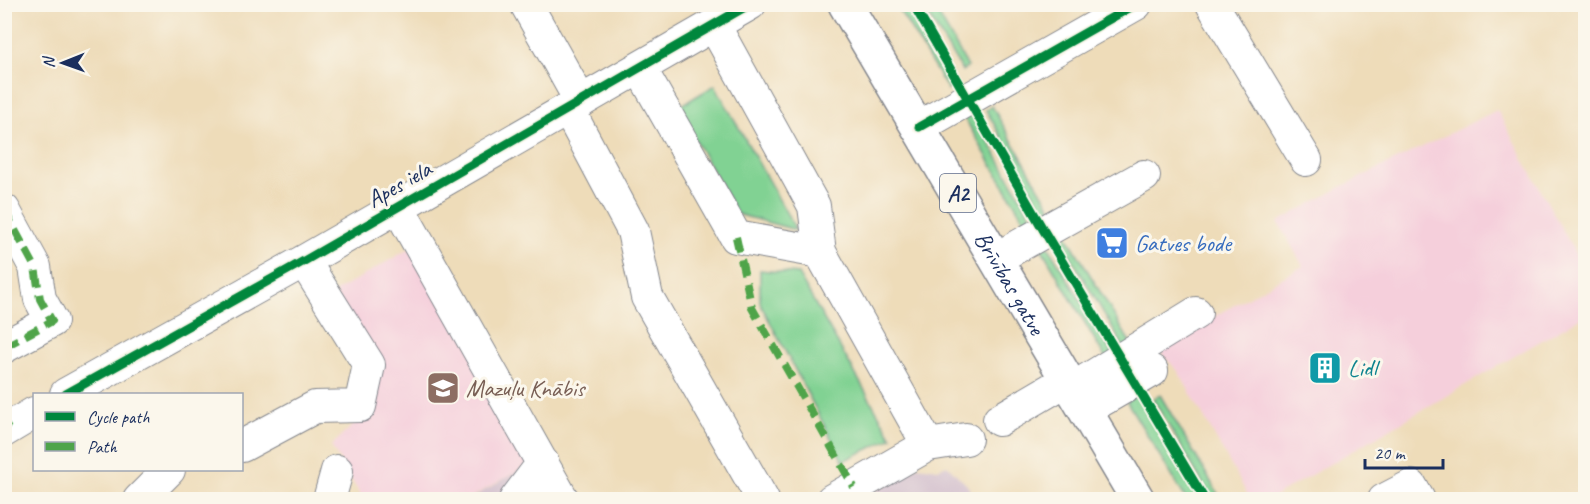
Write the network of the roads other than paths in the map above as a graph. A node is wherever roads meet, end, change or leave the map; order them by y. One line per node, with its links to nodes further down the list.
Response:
1 (526, 4): 8 (street)
2 (750, 4): 6 (street, Apes iela)
3 (845, 4): 9 (highway, Brīvības gatve / A2)
4 (1136, 4): 9 (street)
5 (1212, 4): 10 (street)
6 (714, 25): 7 (street, Apes iela); 14 (street)
7 (640, 68): 8 (street, Apes iela); 14 (street)
8 (574, 106): 12 (street, Apes iela); 33 (street)
9 (919, 127): 15 (highway, Brīvības gatve / A2)
10 (1306, 160)
11 (1144, 176): 15 (street)
12 (398, 207): 16 (street, Apes iela); 28 (street)
13 (4, 210): 18 (street)
14 (820, 252): 26 (street)
15 (997, 258): 21 (highway, Brīvības gatve / A2)
16 (304, 261): 20 (street, Apes iela); 27 (street)
17 (1196, 313): 21 (street)
18 (4, 347)
19 (1152, 371): 21 (street)
20 (87, 389)
21 (1074, 393): 23 (street); 35 (highway, Brīvības gatve / A2)
22 (33, 414): 24 (street)
23 (999, 420)
24 (6, 428)
25 (966, 439): 26 (street)
26 (928, 445): 34 (street)
27 (243, 446)
28 (543, 463): 31 (street); 32 (street)
29 (168, 471): 30 (street)
30 (140, 500)
31 (515, 500)
32 (563, 500)
33 (763, 500)
34 (832, 500)
35 (1138, 500)
36 (1384, 500): 37 (street)
37 (1419, 500)

